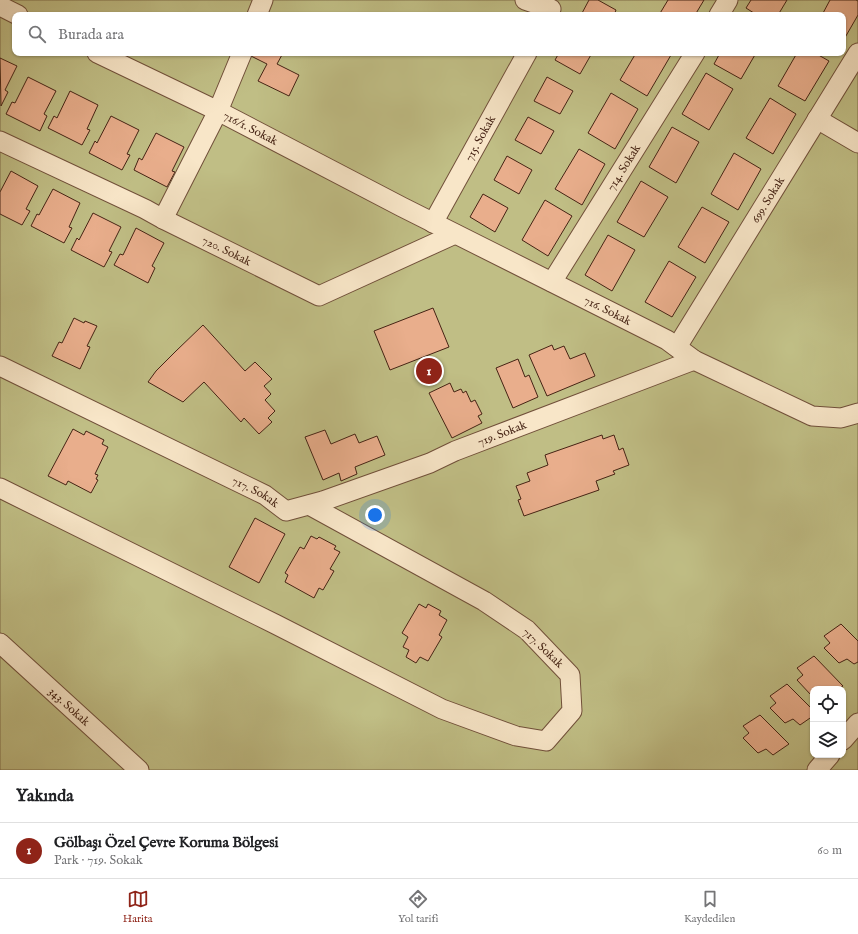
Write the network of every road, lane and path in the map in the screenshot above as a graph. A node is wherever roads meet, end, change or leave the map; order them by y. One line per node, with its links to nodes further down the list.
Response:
1 (264, 0): 7 (street)
2 (526, 0): 5 (street)
3 (728, 0): 8 (street)
4 (0, 6): 6 (street)
5 (552, 8)
6 (12, 12)
7 (258, 12)
8 (721, 12)
9 (858, 53): 15 (street, 699. Sokak)
10 (103, 56): 14 (street, 716/1. Sokak)
11 (241, 56): 14 (street)
12 (525, 56): 20 (street, 715. Sokak)
13 (693, 56): 22 (street, 714. Sokak)
14 (218, 111): 18 (street, 716/1. Sokak); 19 (street)
15 (817, 119): 17 (street); 23 (street, 699. Sokak)
16 (0, 141): 19 (street, 720. Sokak)
17 (858, 143)
18 (402, 207): 20 (street, 716. Sokak)
19 (163, 219): 21 (street, 720. Sokak)
20 (434, 223): 21 (street, 716. Sokak)
21 (455, 234): 22 (street, 716. Sokak)
22 (552, 282): 23 (street, 716. Sokak)
23 (677, 347): 24 (street, 716. Sokak)
24 (694, 360): 26 (street, 716. Sokak); 28 (street, 719. Sokak)
25 (0, 366): 28 (street, 717. Sokak)
26 (858, 413)
27 (0, 488): 28 (street, 717. Sokak)
28 (309, 505)
29 (0, 643): 33 (street, 343. Sokak)
30 (858, 723): 31 (street)
31 (846, 737)
32 (827, 758): 34 (street)
33 (139, 770)
34 (817, 770)

